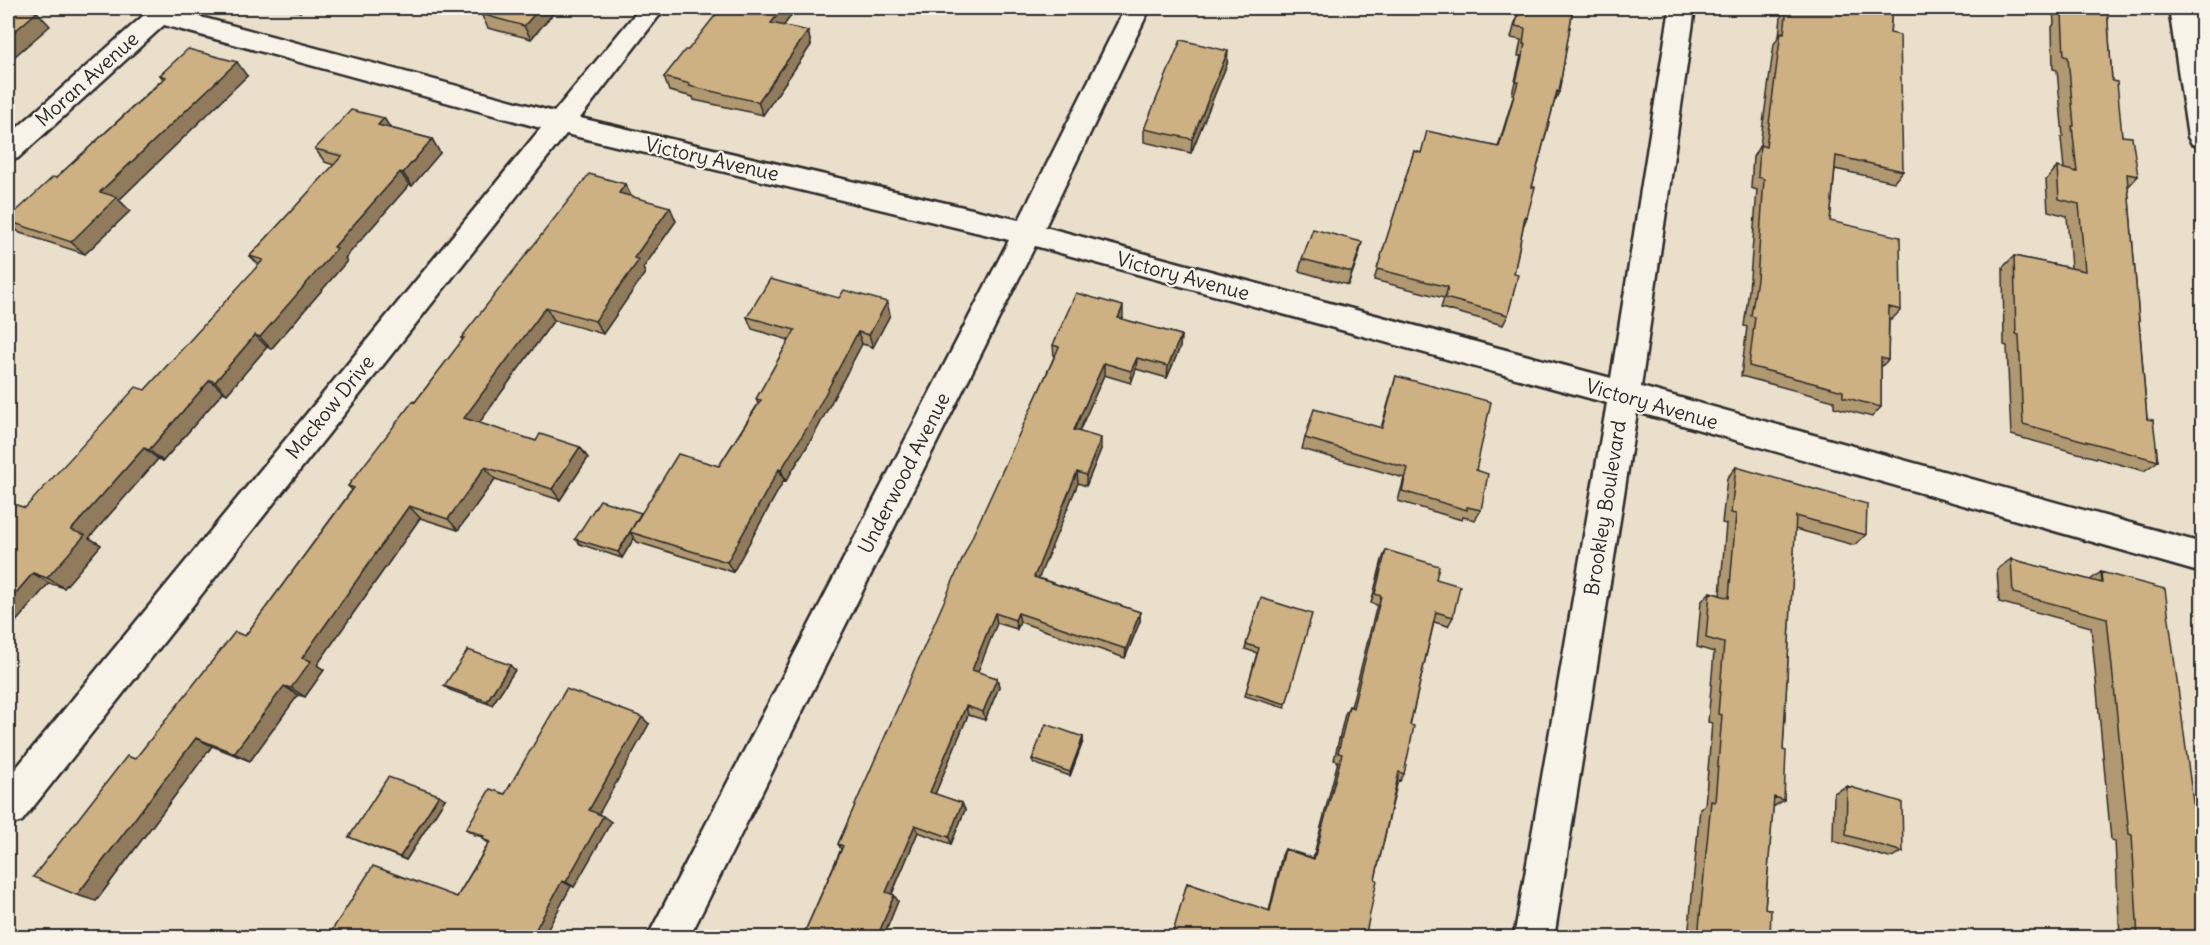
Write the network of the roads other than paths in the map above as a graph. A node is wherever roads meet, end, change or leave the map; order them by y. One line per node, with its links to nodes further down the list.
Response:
1 (653, 8): 6 (street, Mackow Drive)
2 (1138, 8): 9 (street, Underwood Avenue)
3 (1683, 8): 10 (street, Brookley Boulevard)
4 (2181, 8): 7 (street)
5 (163, 11): 6 (street, Victory Avenue); 8 (street, Moran Avenue)
6 (560, 123): 9 (street, Victory Avenue); 12 (street, Mackow Drive)
7 (2202, 137)
8 (8, 151)
9 (1027, 233): 10 (street, Victory Avenue); 13 (street, Underwood Avenue)
10 (1624, 395): 11 (street, Victory Avenue); 14 (street, Brookley Boulevard)
11 (2202, 558)
12 (8, 807)
13 (667, 938)
14 (1534, 938)

